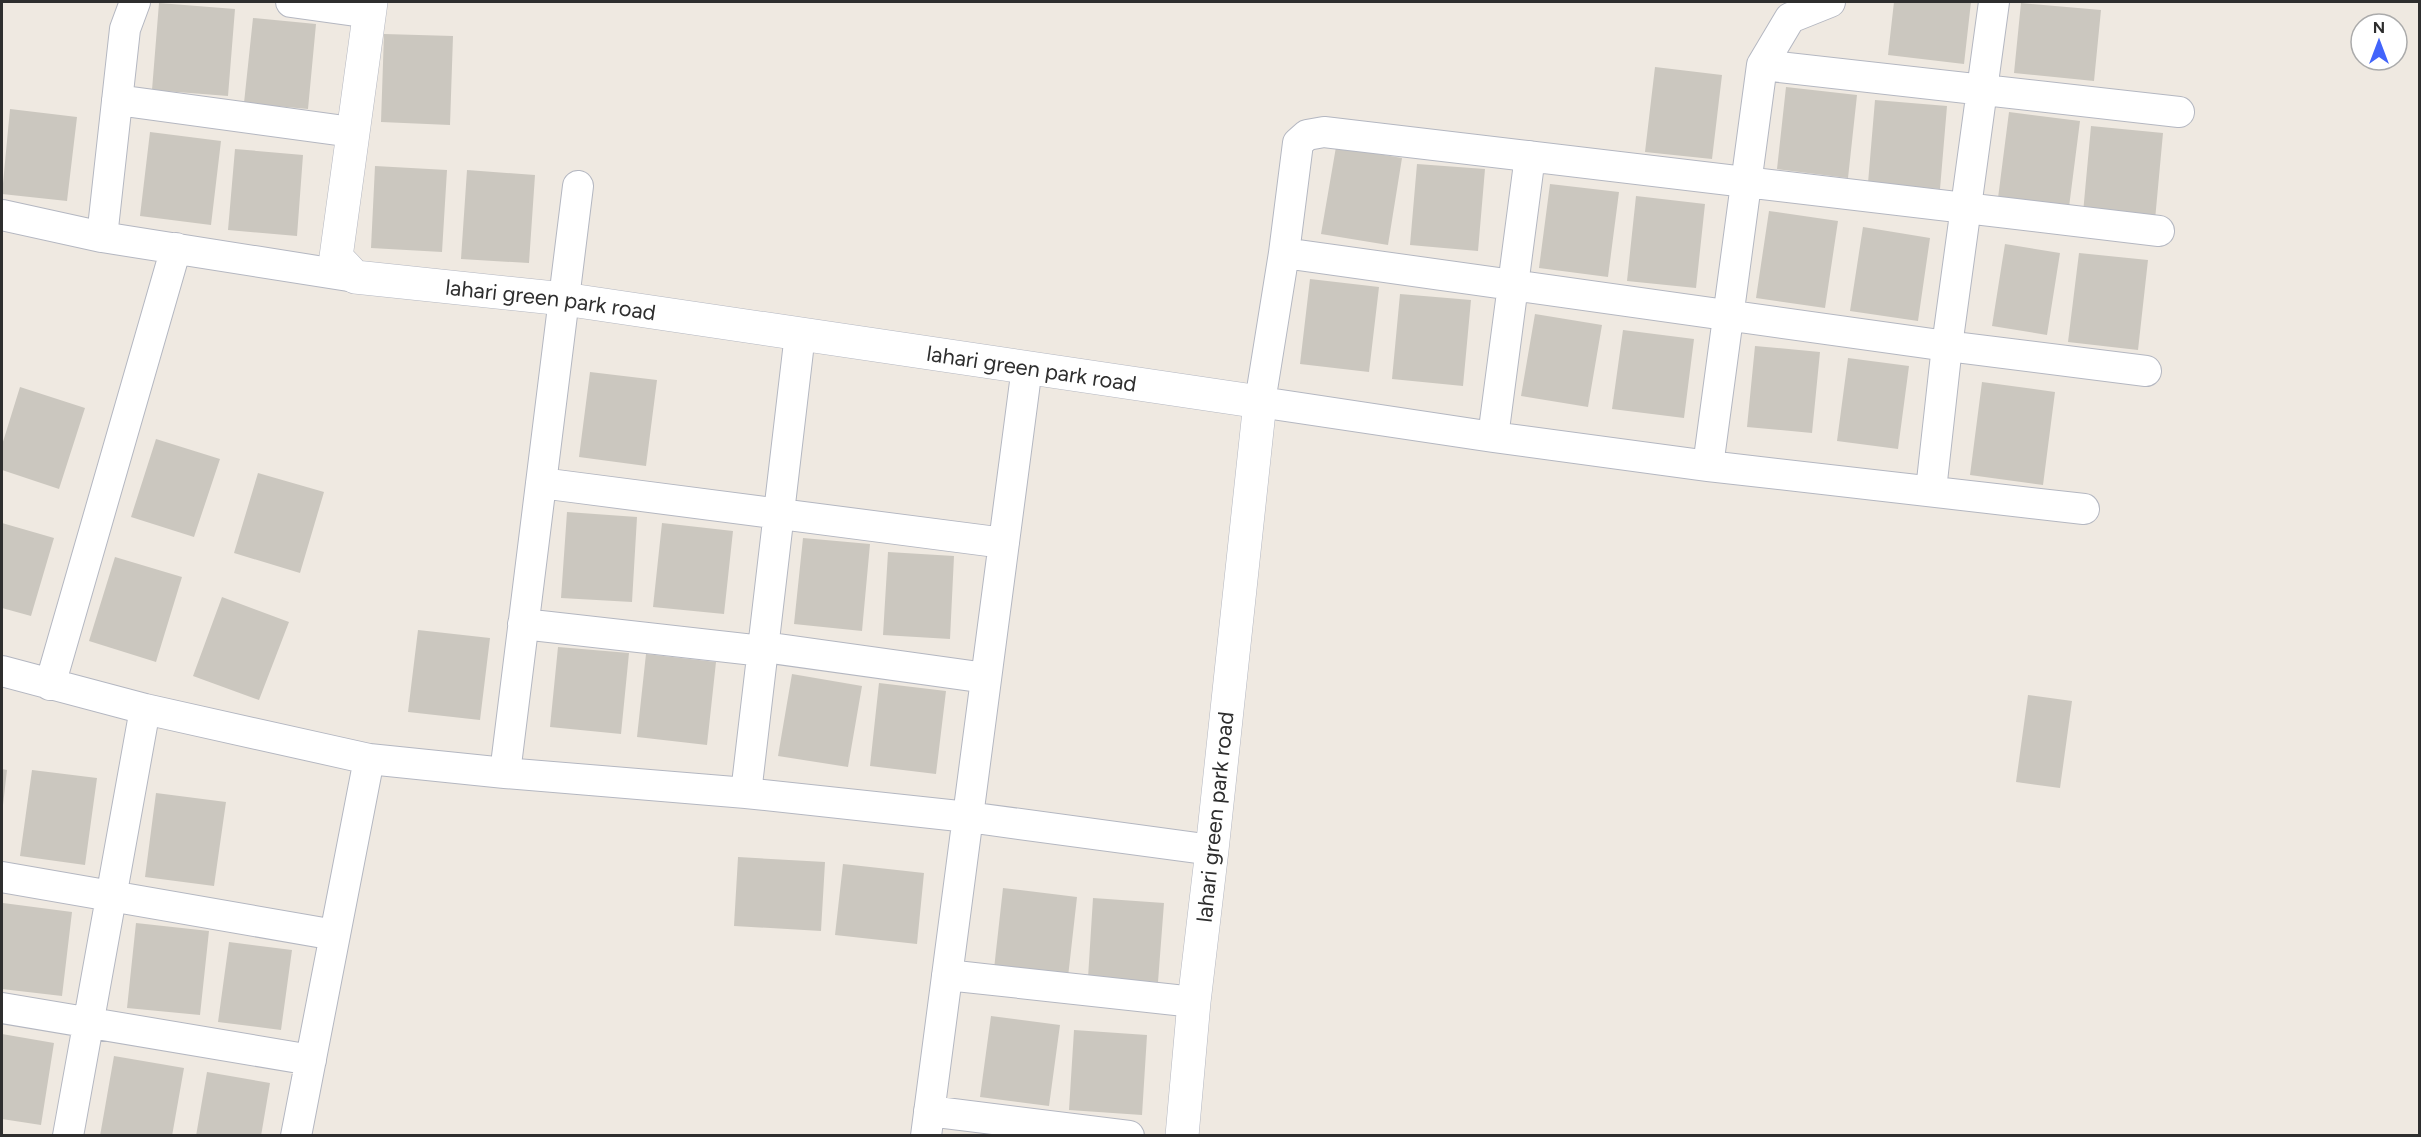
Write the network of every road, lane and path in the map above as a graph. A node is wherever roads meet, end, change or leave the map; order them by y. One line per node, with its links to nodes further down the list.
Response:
1 (135, 2): 8 (street)
2 (291, 2): 5 (street)
3 (1830, 2): 6 (street)
4 (1994, 2): 7 (street)
5 (370, 7): 10 (street)
6 (1762, 65): 7 (street); 12 (street)
7 (1982, 90): 9 (street); 14 (street)
8 (117, 100): 10 (street); 17 (street)
9 (2179, 112)
10 (352, 132): 20 (street)
11 (1530, 156): 12 (street); 19 (street); 21 (street)
12 (1745, 181): 14 (street); 23 (street)
13 (578, 186): 22 (street)
14 (1966, 207): 16 (street); 25 (street)
15 (2, 215): 17 (street)
16 (2159, 231)
17 (102, 237): 18 (street)
18 (176, 248): 20 (street); 40 (street)
19 (1284, 253): 21 (street); 28 (street)
20 (355, 277): 22 (street, lahari green park road)
21 (1513, 285): 23 (street); 29 (street)
22 (564, 298): 24 (street, lahari green park road); 31 (street)
23 (1728, 315): 25 (street); 30 (street)
24 (800, 334): 26 (street, lahari green park road); 34 (street)
25 (1947, 346): 27 (street); 32 (street)
26 (1027, 367): 28 (street, lahari green park road); 35 (street)
27 (2146, 371)
28 (1260, 402): 29 (street); 46 (street, lahari green park road)
29 (1493, 438): 30 (street)
30 (1708, 466): 32 (street)
31 (541, 483): 34 (street); 36 (street)
32 (1931, 490): 33 (street)
33 (2084, 509)
34 (779, 513): 35 (street); 37 (street)
35 (1004, 543): 39 (street)
36 (523, 624): 37 (street); 43 (street)
37 (764, 649): 39 (street); 44 (street)
38 (2, 670): 40 (street)
39 (986, 678): 45 (street)
40 (50, 685): 41 (street)
41 (145, 709): 42 (street); 48 (street)
42 (369, 759): 43 (street); 49 (street)
43 (505, 773): 44 (street)
44 (746, 793): 45 (street)
45 (968, 817): 46 (street); 50 (street)
46 (1212, 850): 51 (street, lahari green park road)
47 (2, 877): 48 (street)
48 (111, 896): 49 (street); 53 (street)
49 (335, 935): 54 (street)
50 (947, 975): 51 (street); 55 (street)
51 (1194, 1002): 59 (street, lahari green park road)
52 (2, 1008): 53 (street)
53 (89, 1023): 54 (street); 56 (street)
54 (310, 1060): 57 (street)
55 (927, 1123): 58 (street)
56 (68, 1136)
57 (296, 1136)
58 (1129, 1136)
59 (1182, 1136)

